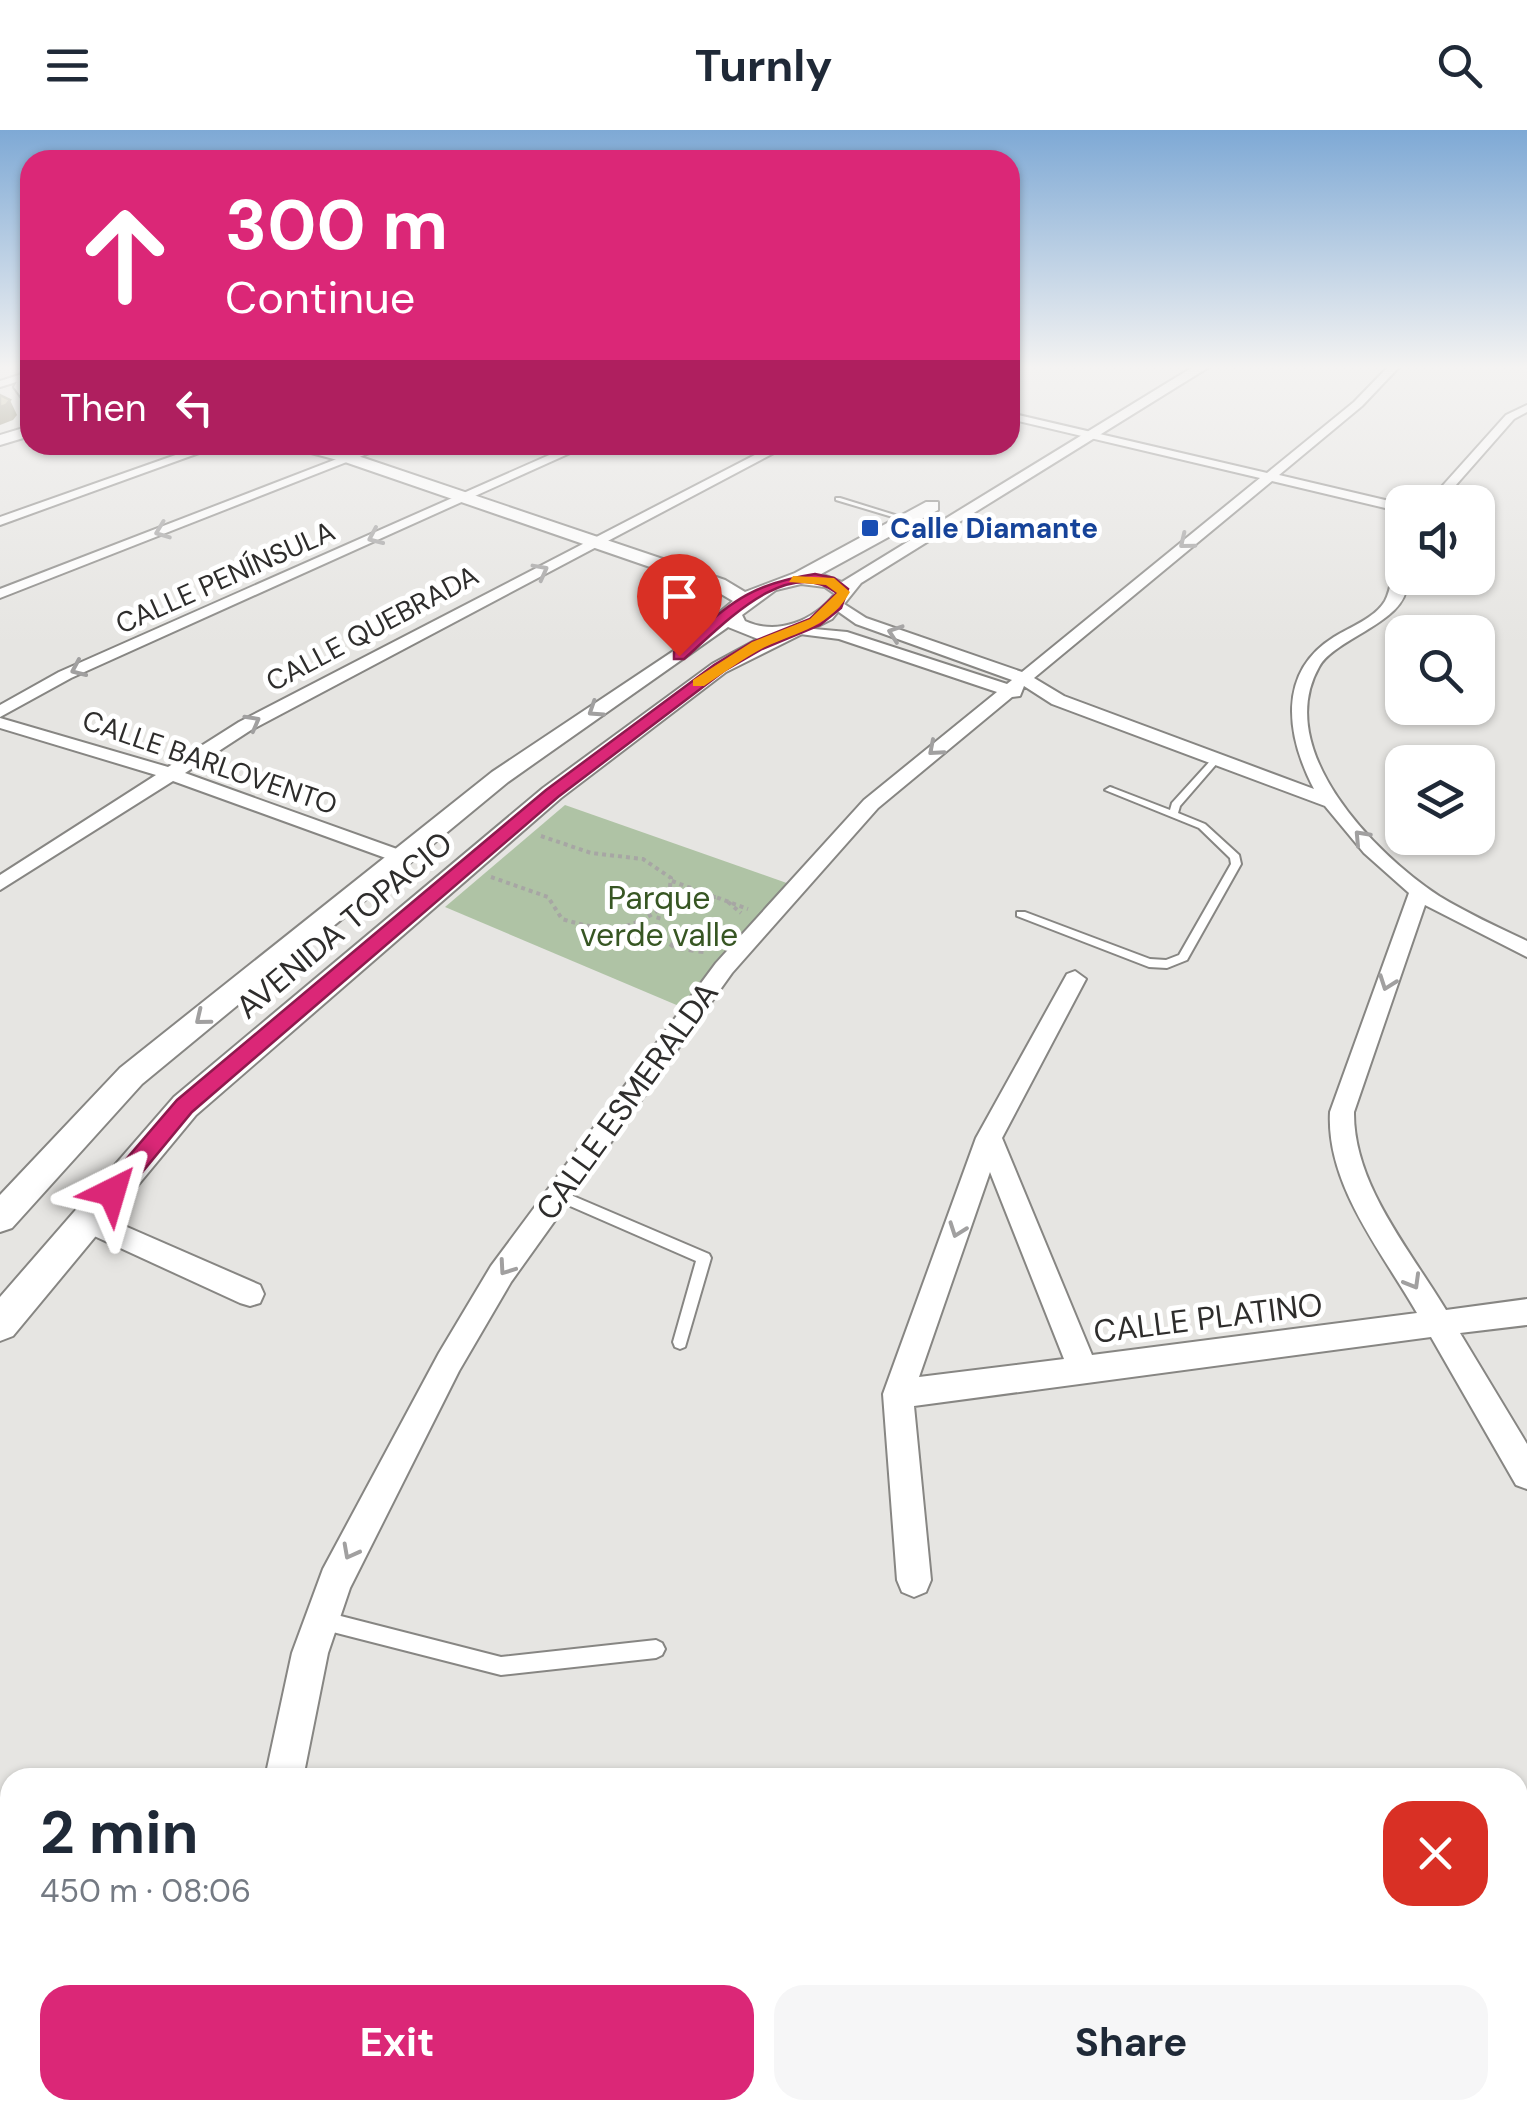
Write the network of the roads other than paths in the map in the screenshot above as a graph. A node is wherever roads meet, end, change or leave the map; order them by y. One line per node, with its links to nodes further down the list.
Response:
1 (173, 460): 19 (street)
2 (342, 460): 25 (street, one-way to 25)
3 (387, 460): 14 (street)
4 (399, 460): 13 (street)
5 (549, 460): 13 (street, CALLE PENÍNSULA)
6 (755, 460): 20 (street, CALLE QUEBRADA)
7 (1048, 460): 27 (street)
8 (1196, 460): 11 (street)
9 (1287, 460): 11 (street, CALLE ESMERALDA)
10 (1472, 460): 12 (street)
11 (1267, 476): 17 (street); 30 (street, CALLE ESMERALDA, one-way to 30)
12 (1449, 485)
13 (488, 487): 14 (street, CALLE PENÍNSULA); 20 (street)
14 (464, 498): 21 (street); 31 (street, CALLE PENÍNSULA, one-way to 31)
15 (838, 499): 18 (lane)
16 (942, 500): 18 (street)
17 (1385, 504)
18 (908, 520): 24 (street)
19 (0, 521)
20 (618, 531): 21 (street, CALLE QUEBRADA); 22 (street)
21 (594, 543): 28 (street); 34 (street, CALLE QUEBRADA, one-way to 21)
22 (721, 564)
23 (749, 573): 24 (street)
24 (791, 580): 27 (street); 28 (street, AVENIDA TOPACIO)
25 (0, 594)
26 (1393, 595): 36 (street)
27 (840, 599): 29 (street, AVENIDA TOPACIO); 30 (street, one-way to 27)
28 (738, 607): 29 (street); 38 (street, AVENIDA TOPACIO, one-way to 38)
29 (789, 632): 30 (street); 47 (street, AVENIDA TOPACIO)
30 (1012, 684): 33 (street); 45 (street, CALLE ESMERALDA, one-way to 45)
31 (0, 712)
32 (0, 722): 34 (street, CALLE BARLOVENTO)
33 (1215, 761): 36 (street); 37 (lane)
34 (171, 774): 38 (street, CALLE BARLOVENTO); 39 (street, CALLE QUEBRADA)
35 (1110, 790): 37 (lane)
36 (1328, 802): 40 (street, one-way to 36)
37 (1174, 812): 41 (lane)
38 (400, 857): 46 (street, AVENIDA TOPACIO, one-way to 46)
39 (0, 884)
40 (1420, 891): 42 (street); 51 (street, one-way to 51)
41 (1021, 914)
42 (1527, 950)
43 (1074, 979): 44 (street)
44 (989, 1138): 53 (street); 54 (street, one-way to 54)
45 (559, 1195): 52 (lane); 57 (street, CALLE ESMERALDA, one-way to 57)
46 (0, 1218)
47 (88, 1220): 48 (street); 50 (street, AVENIDA TOPACIO)
48 (250, 1294)
49 (1527, 1312): 51 (street, CALLE PLATINO)
50 (0, 1324)
51 (1437, 1324): 53 (street, CALLE PLATINO); 55 (street)
52 (680, 1342)
53 (1083, 1370): 54 (street, CALLE PLATINO)
54 (898, 1394): 56 (street)
55 (1527, 1474)
56 (914, 1580)
57 (322, 1620): 58 (lane); 59 (street, CALLE ESMERALDA)
58 (656, 1648)
59 (285, 1768)

